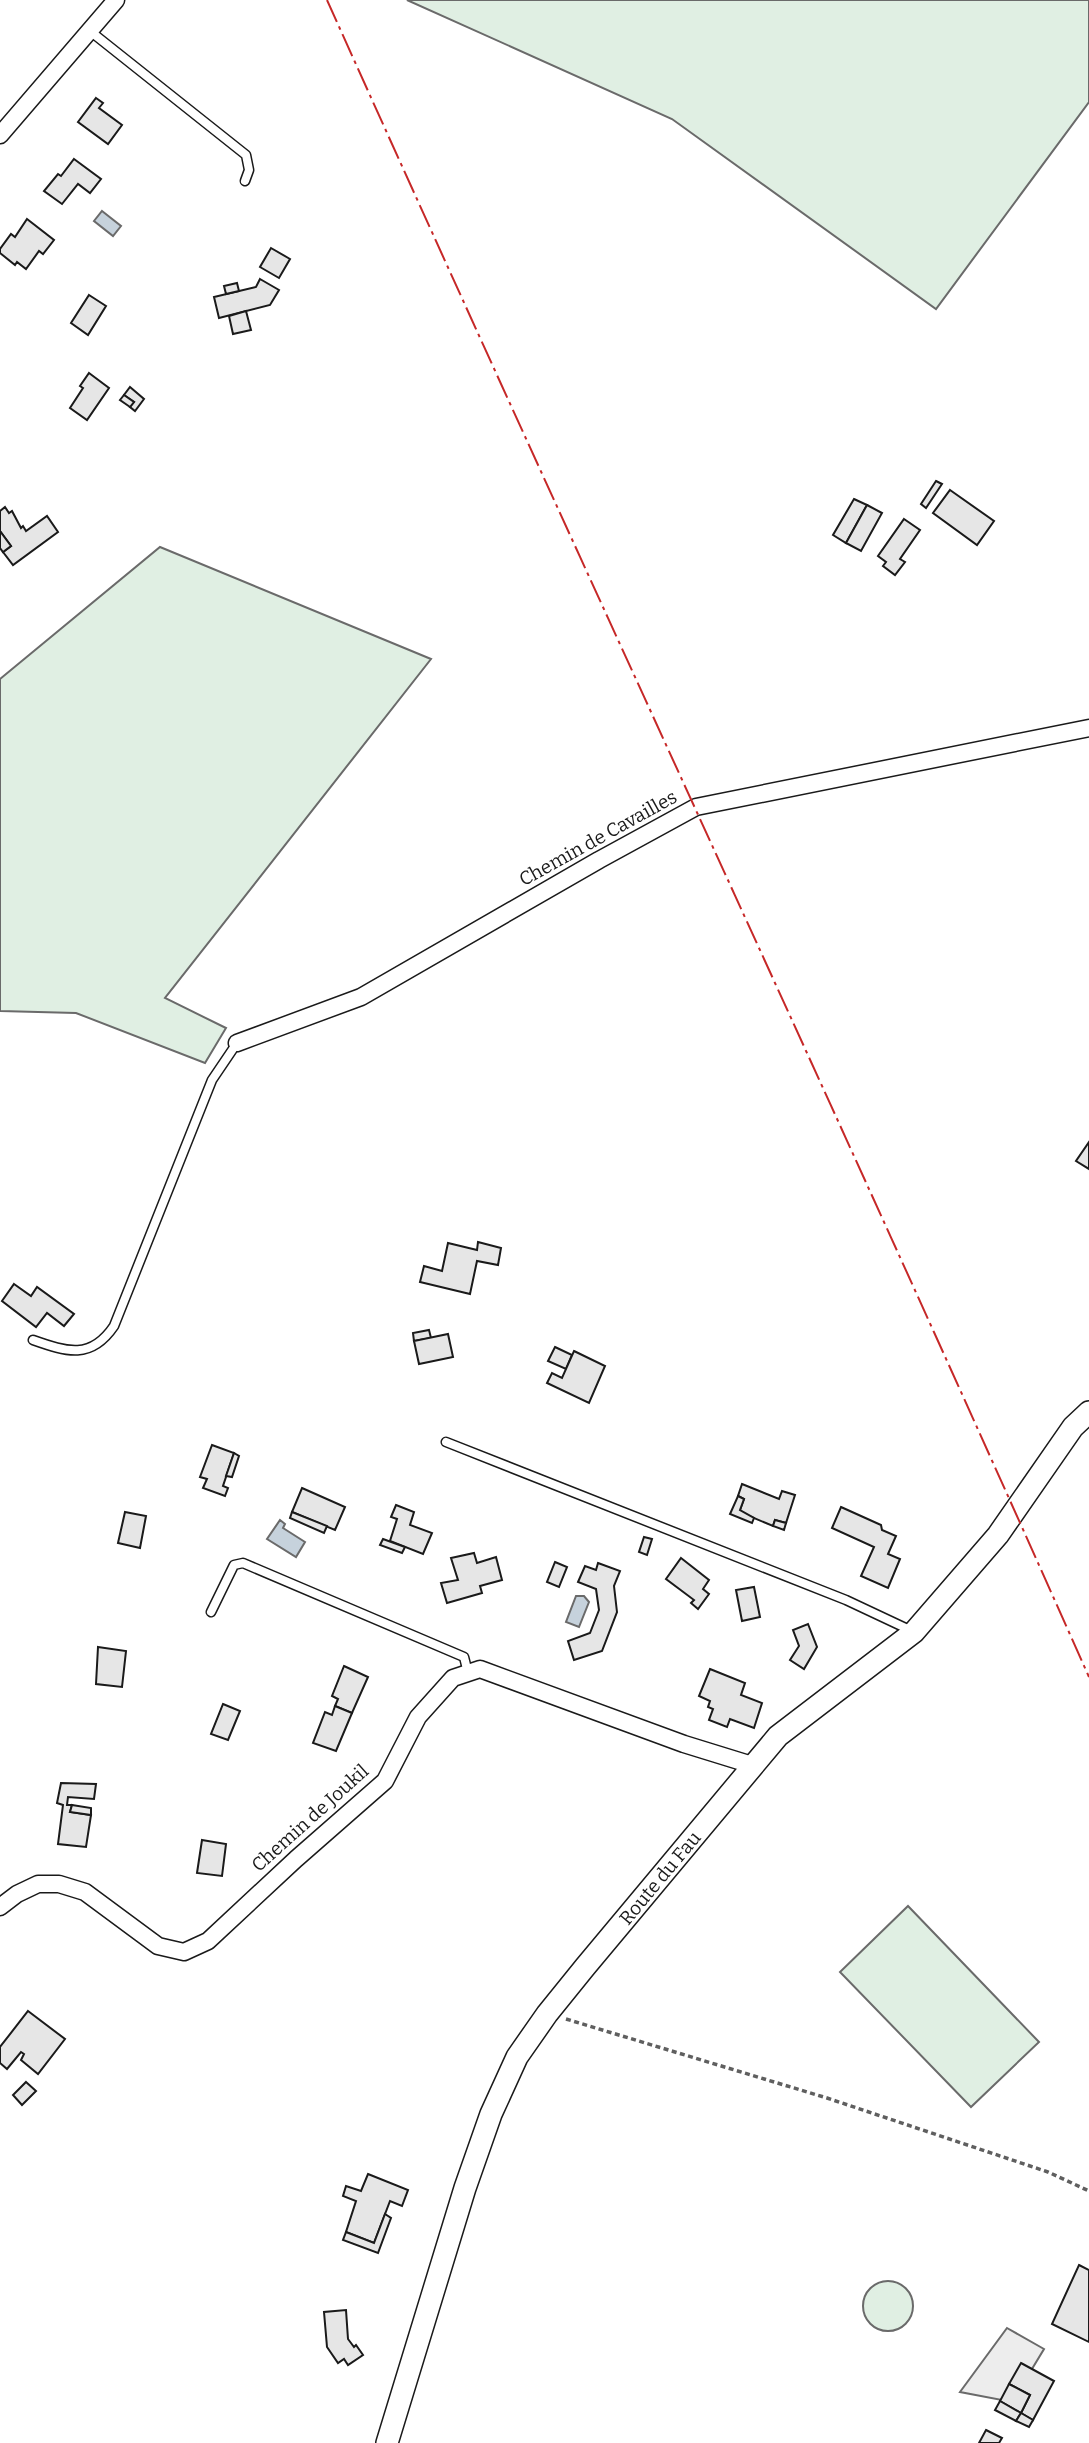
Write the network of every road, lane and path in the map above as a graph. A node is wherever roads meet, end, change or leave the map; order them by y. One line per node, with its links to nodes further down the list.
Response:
1 (116, 0): 2 (street)
2 (90, 31): 3 (street); 4 (lane)
3 (0, 135)
4 (245, 181)
5 (1089, 728): 6 (street, Chemin de Cavailles)
6 (237, 1043): 7 (lane)
7 (33, 1340)
8 (1089, 1412): 11 (street, Route du Fau)
9 (446, 1442): 11 (lane)
10 (211, 1612): 12 (lane)
11 (914, 1632): 13 (street, Route du Fau)
12 (468, 1673): 13 (street); 14 (street, Chemin de Joukil)
13 (752, 1765): 15 (street, Route du Fau)
14 (0, 1907)
15 (547, 2014): 16 (path); 17 (street, Route du Fau)
16 (1089, 2192)
17 (387, 2443)

